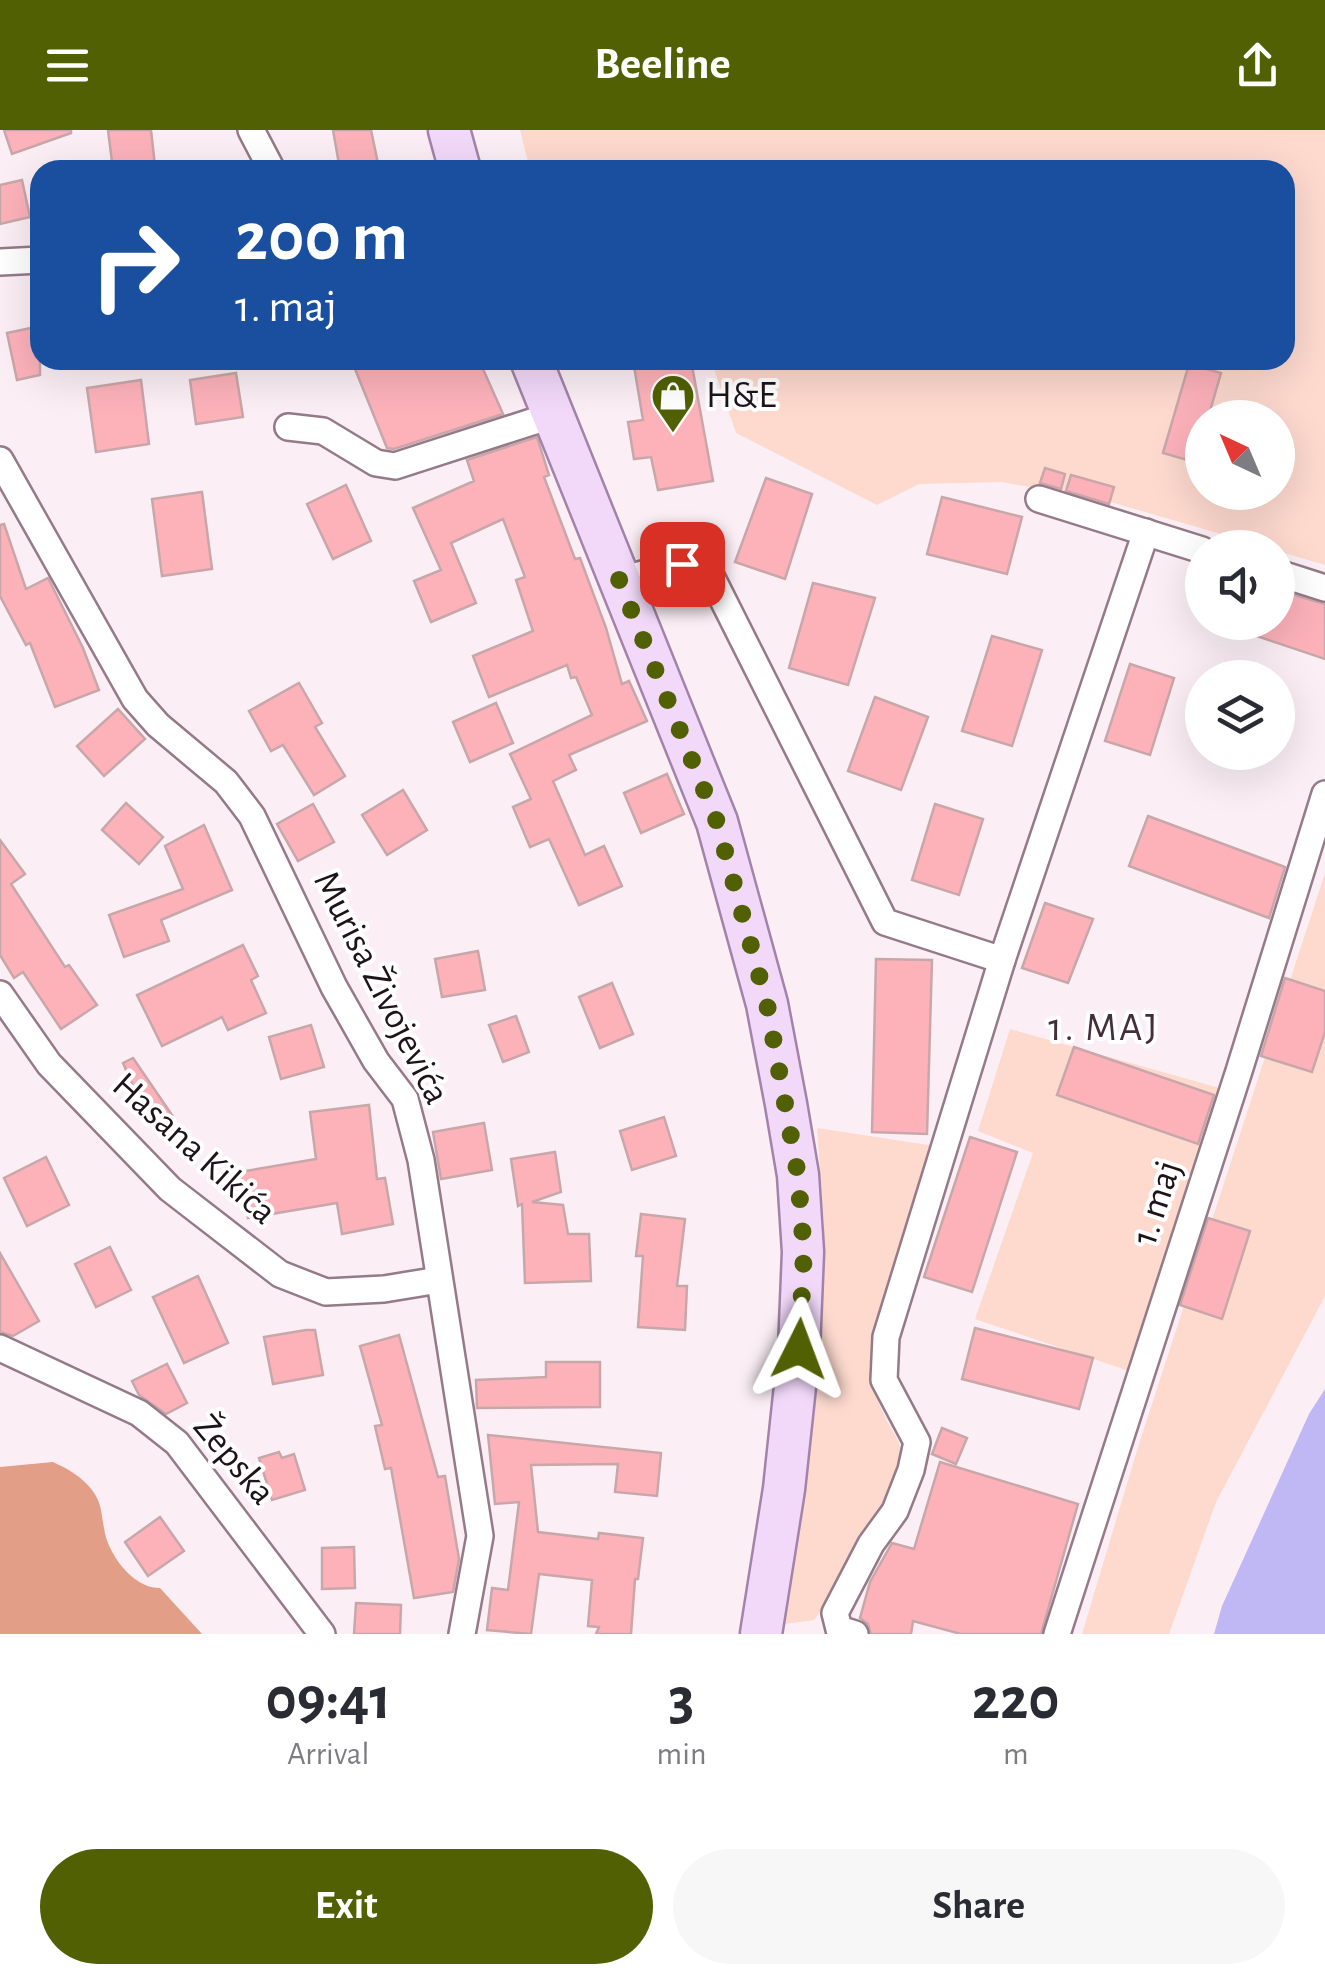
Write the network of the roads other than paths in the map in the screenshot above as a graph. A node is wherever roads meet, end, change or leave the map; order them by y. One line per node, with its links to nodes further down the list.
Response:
1 (250, 130): 3 (street)
2 (449, 130): 4 (main road)
3 (266, 160)
4 (457, 160)
5 (30, 260): 6 (street)
6 (0, 262)
7 (535, 370): 8 (main road)
8 (553, 414): 9 (street); 15 (main road)
9 (288, 426)
10 (0, 460): 20 (street, Murisa Živojevića)
11 (1040, 499): 12 (street)
12 (1146, 532): 13 (street); 18 (street)
13 (1185, 545)
14 (1295, 578): 16 (street)
15 (619, 580): 18 (street); 24 (main road)
16 (1325, 588)
17 (1325, 794): 26 (street, 1. maj)
18 (1002, 960): 25 (street)
19 (0, 994): 20 (street, Hasana Kikića)
20 (439, 1280): 23 (street, Murisa Živojevića)
21 (0, 1348): 22 (street, Žepska)
22 (322, 1634)
23 (462, 1634)
24 (760, 1634)
25 (855, 1634)
26 (1057, 1634)

